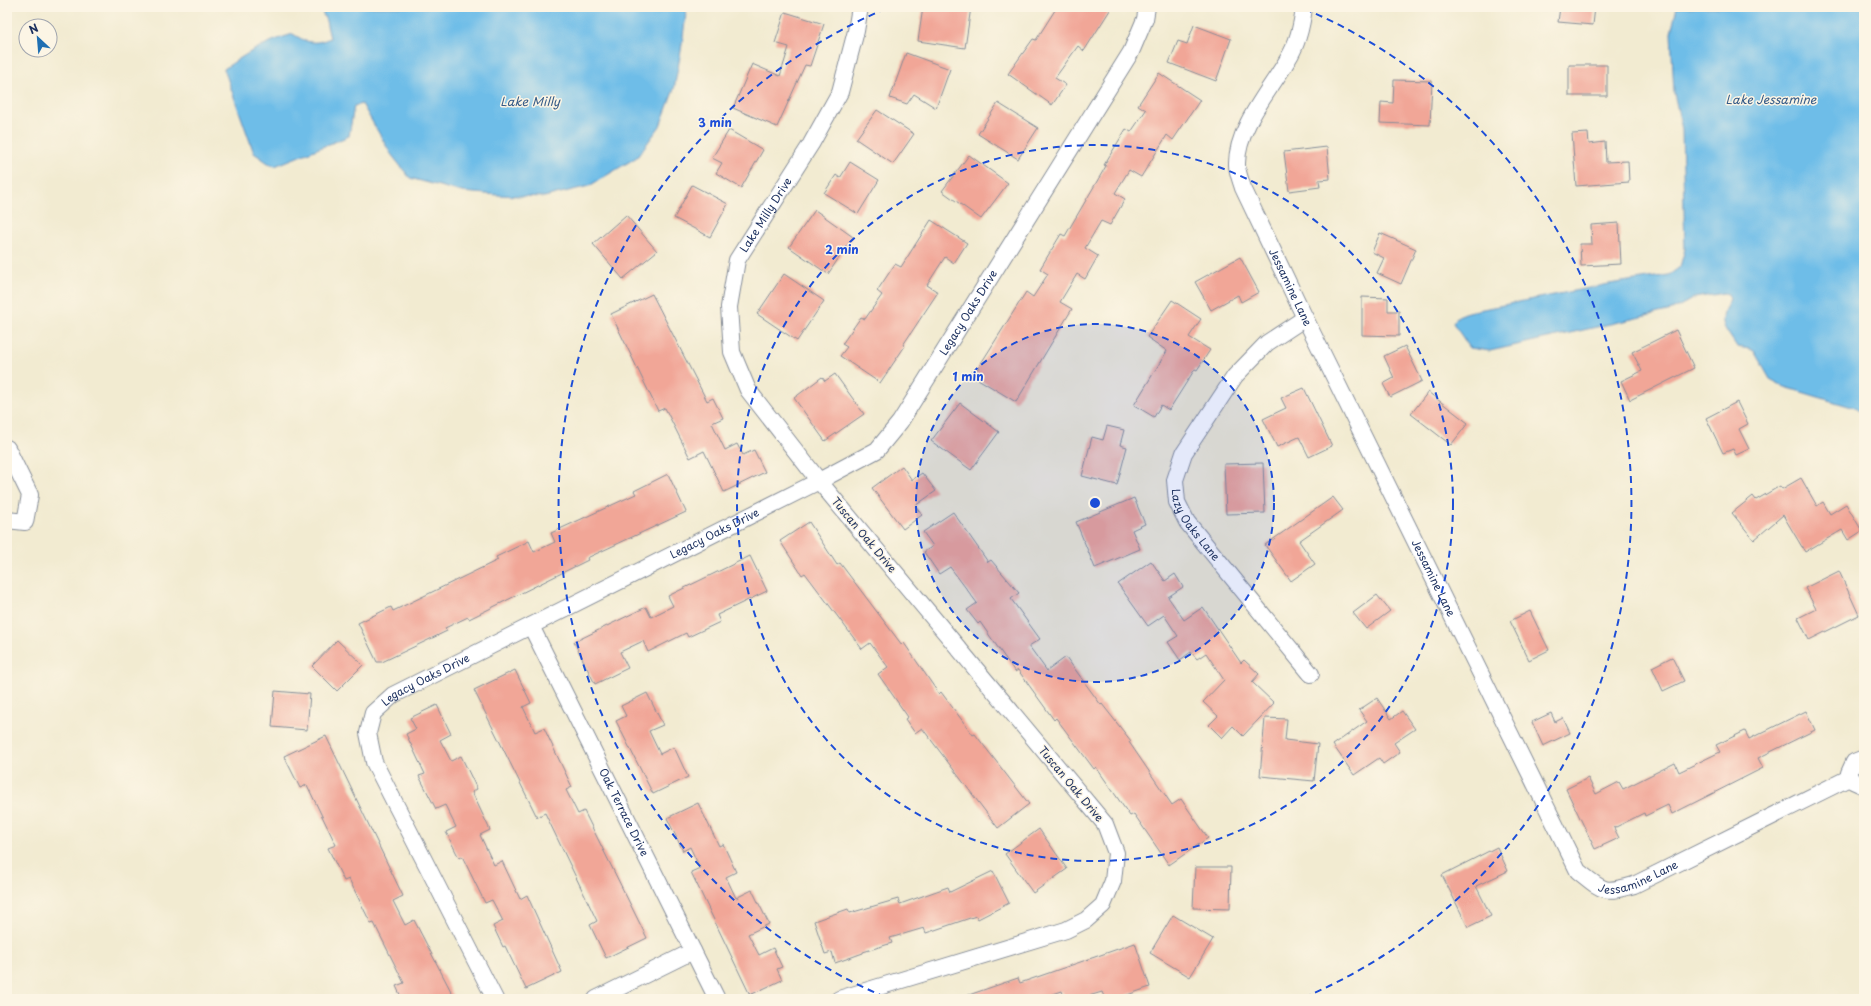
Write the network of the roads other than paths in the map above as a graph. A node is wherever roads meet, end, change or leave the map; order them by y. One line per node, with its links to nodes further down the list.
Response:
1 (860, 7): 6 (street, Lake Milly Drive)
2 (1147, 7): 6 (street, Legacy Oaks Drive)
3 (1304, 7): 4 (street, Jessamine Lane)
4 (1305, 318): 9 (street, Lazy Oaks Lane); 11 (street, Jessamine Lane)
5 (7, 448): 7 (street)
6 (819, 481): 8 (street, Legacy Oaks Drive); 16 (street, Tuscan Oak Drive)
7 (7, 520)
8 (531, 626): 12 (street, Oak Terrace Drive); 13 (street, Legacy Oaks Drive)
9 (1311, 674)
10 (1864, 758): 11 (street, Jessamine Lane)
11 (1857, 782)
12 (693, 951): 14 (street); 15 (street, Oak Terrace Drive)
13 (495, 999)
14 (596, 999)
15 (717, 999)
16 (840, 999)

